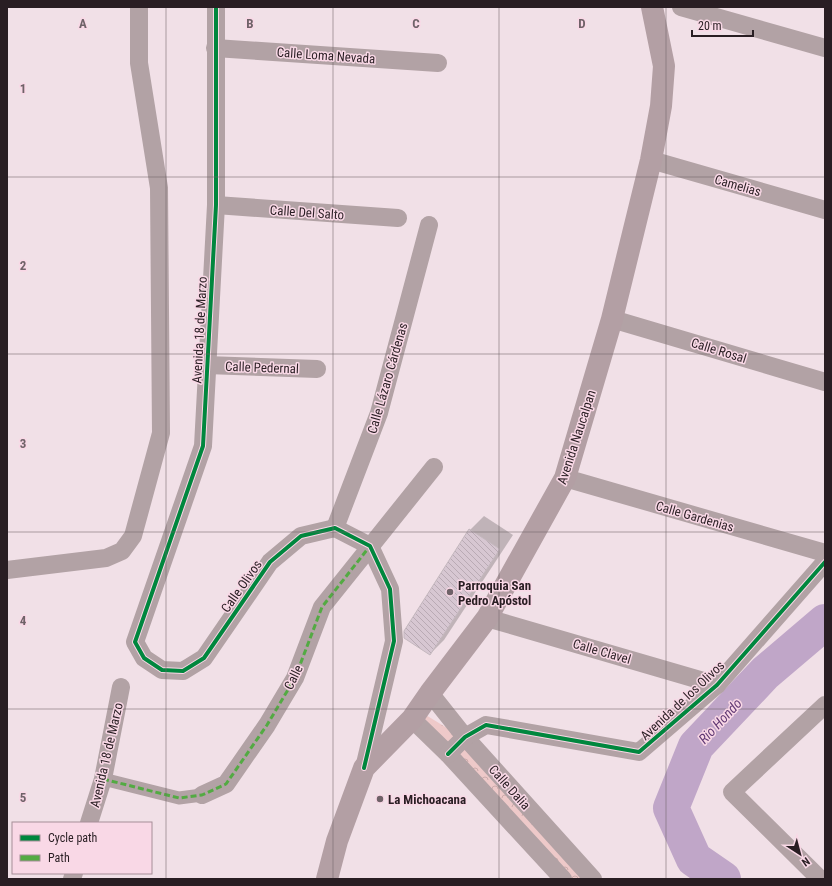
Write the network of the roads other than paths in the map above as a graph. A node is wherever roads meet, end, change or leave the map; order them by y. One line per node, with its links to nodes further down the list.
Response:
1 (140, 7): 23 (street)
2 (216, 7): 5 (street, Avenida 18 de Marzo)
3 (652, 7): 8 (main road, Avenida Naucalpan)
4 (681, 7): 6 (street)
5 (215, 48): 7 (street, Calle Loma Nevada); 9 (street, Avenida 18 de Marzo)
6 (825, 48)
7 (438, 63)
8 (651, 160): 10 (street, Camelias); 13 (main road, Avenida Naucalpan)
9 (216, 205): 11 (street, Calle Del Salto); 14 (street, Avenida 18 de Marzo)
10 (825, 210)
11 (398, 218)
12 (429, 225): 19 (street, Calle Lázaro Cárdenas)
13 (612, 319): 16 (street, Calle Rosal); 18 (main road, Avenida Naucalpan)
14 (206, 365): 15 (street, Calle Pedernal); 25 (street, Avenida 18 de Marzo)
15 (317, 369)
16 (825, 382)
17 (434, 467): 20 (street, Calle)
18 (565, 478): 21 (street, Calle Gardenias); 24 (main road, Avenida Naucalpan)
19 (335, 528): 20 (street); 25 (street, Calle Olivos)
20 (370, 546): 33 (street); 35 (street, Calle)
21 (825, 553)
22 (825, 562): 26 (street, Avenida de los Olivos)
23 (7, 570)
24 (487, 618): 26 (street, Calle Clavel); 28 (main road, Avenida Naucalpan)
25 (135, 642)
26 (717, 685): 31 (street, Avenida de los Olivos)
27 (121, 687): 34 (street, Avenida 18 de Marzo)
28 (430, 693): 30 (main road, Avenida Naucalpan); 31 (street, Calle Dalia)
29 (825, 704): 40 (street)
30 (412, 719): 32 (street, Calle Dalia); 33 (main road, Avenida Naucalpan)
31 (465, 737): 32 (street, Avenida de los Olivos); 39 (street, Calle Dalia)
32 (448, 754): 38 (street, Calle Dalia)
33 (364, 768): 37 (main road, Avenida Naucalpan)
34 (103, 779): 35 (street); 36 (street, Avenida 18 de Marzo)
35 (202, 795)
36 (89, 822)
37 (327, 879)
38 (564, 879)
39 (593, 879)
40 (820, 879)

